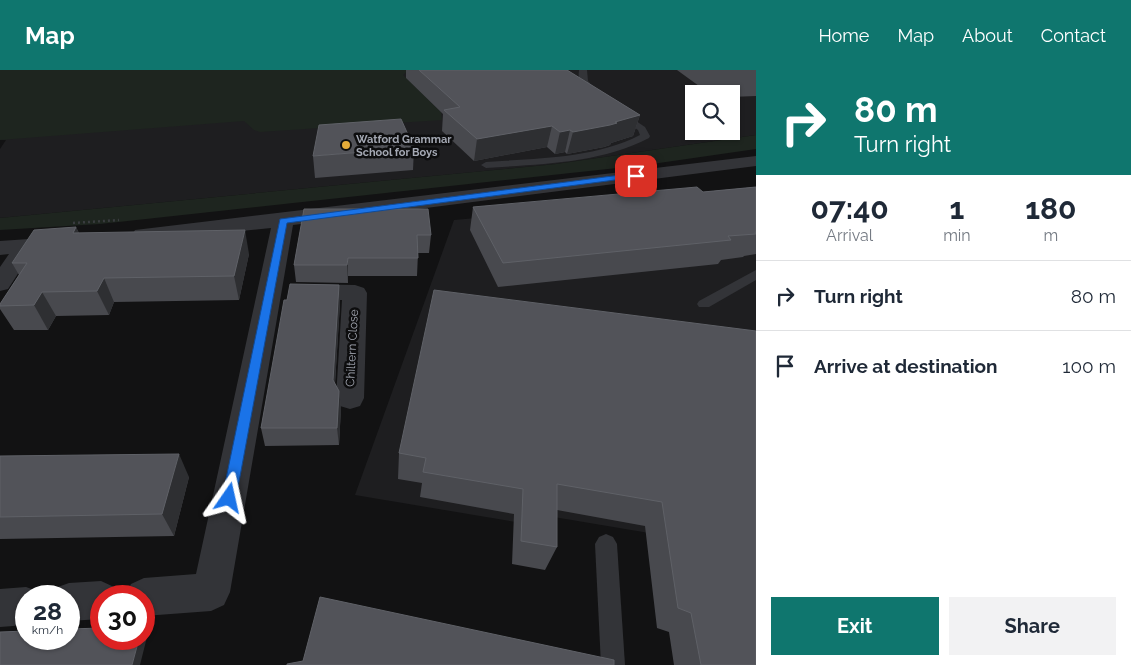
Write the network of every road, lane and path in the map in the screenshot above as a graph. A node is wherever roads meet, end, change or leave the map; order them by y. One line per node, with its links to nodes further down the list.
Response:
1 (583, 70): 3 (lane)
2 (756, 161): 4 (street)
3 (486, 165)
4 (283, 220): 5 (street); 11 (street)
5 (120, 238)
6 (81, 242): 8 (street)
7 (0, 248): 8 (street)
8 (24, 248): 10 (street)
9 (756, 274): 12 (lane)
10 (0, 284)
11 (269, 292): 13 (street, Chiltern Close); 15 (street)
12 (704, 304)
13 (350, 398)
14 (606, 544): 18 (lane)
15 (155, 596)
16 (15, 607): 17 (street)
17 (0, 608)
18 (606, 664)

